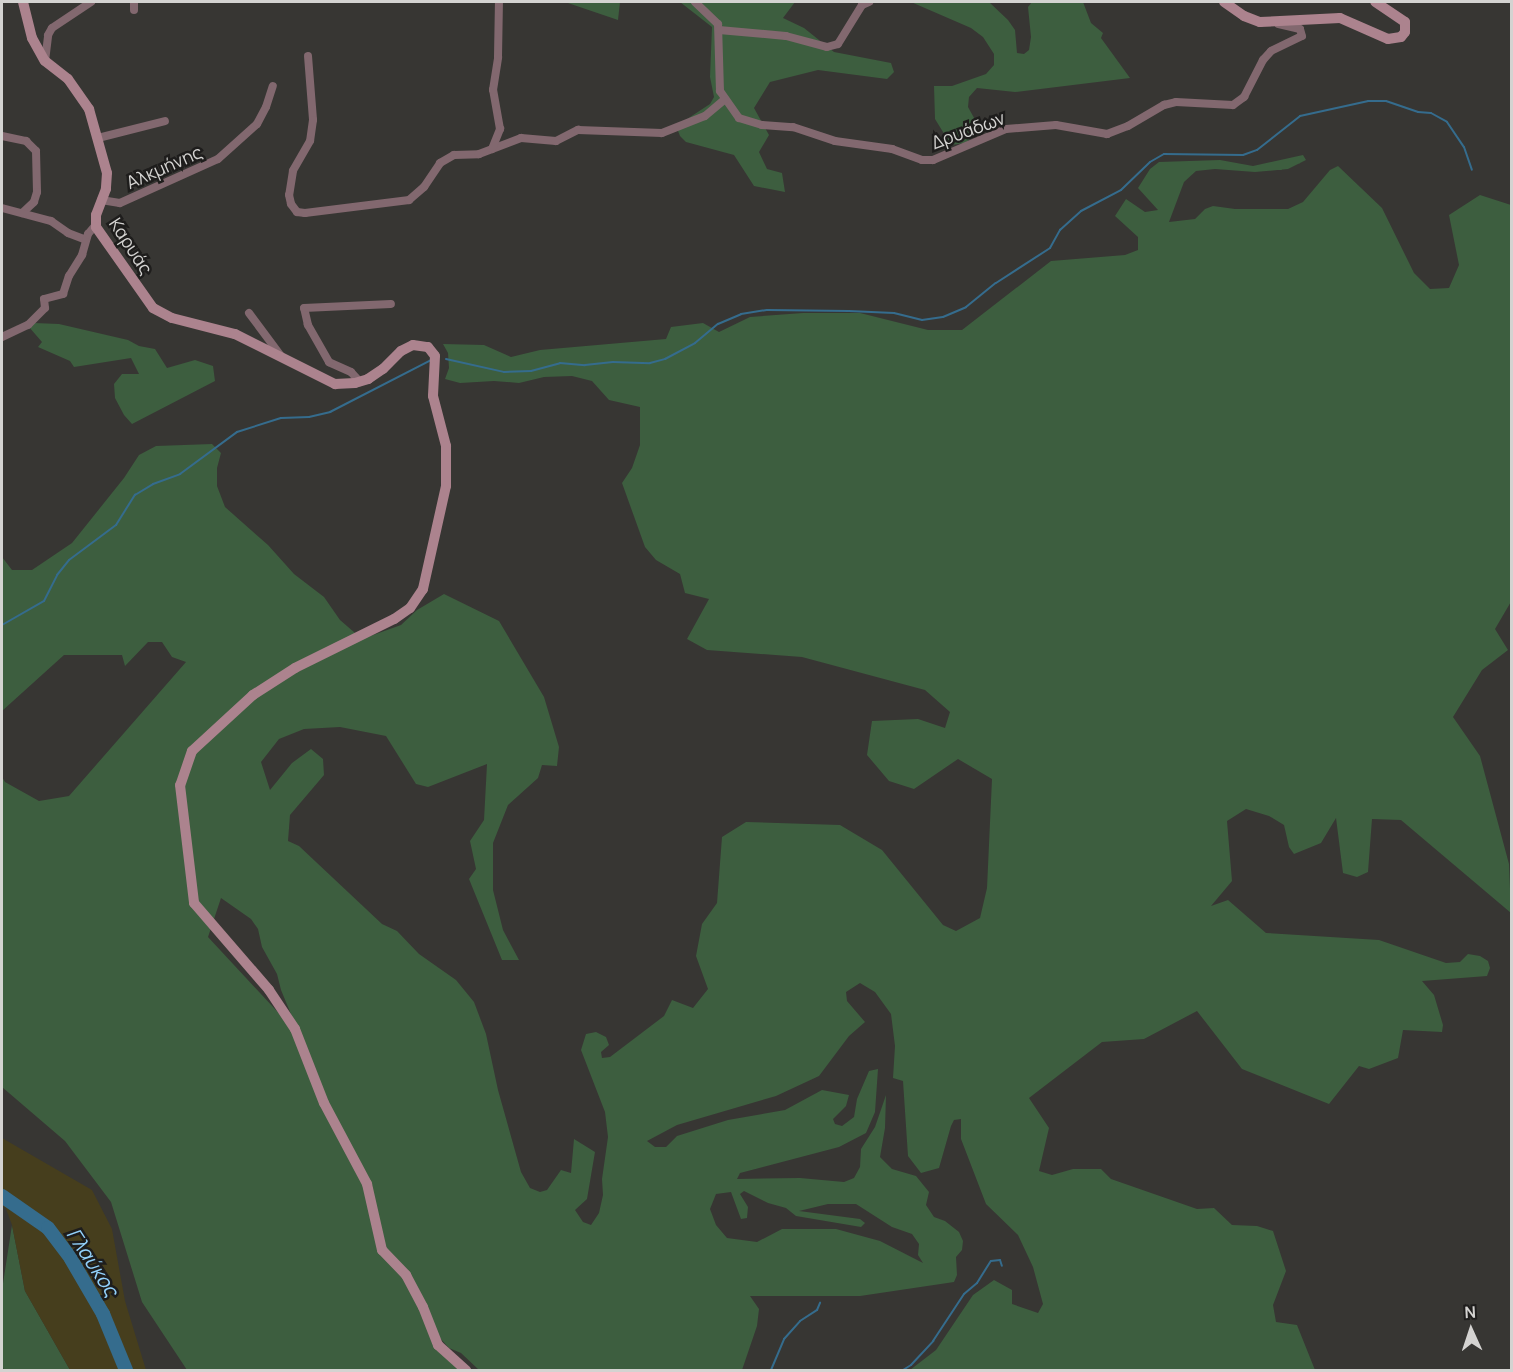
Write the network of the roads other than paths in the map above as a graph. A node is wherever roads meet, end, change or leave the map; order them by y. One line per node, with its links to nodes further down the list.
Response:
1 (23, 2): 11 (street, Καρυάς)
2 (91, 2): 11 (street)
3 (499, 2): 17 (street)
4 (695, 2): 9 (street)
5 (870, 2): 9 (street)
6 (1224, 2): 8 (street)
7 (1374, 2): 8 (street)
8 (1273, 22): 13 (street, Δρυάδων)
9 (719, 30): 13 (street)
10 (308, 56): 17 (street)
11 (45, 62): 16 (street, Καρυάς)
12 (273, 86): 18 (street, Αλκμήνης)
13 (724, 100): 17 (street)
14 (165, 121): 16 (street)
15 (3, 134): 20 (street)
16 (98, 138): 18 (street, Καρυάς)
17 (492, 149)
18 (101, 200): 21 (street, Καρυάς)
19 (2, 208): 20 (street)
20 (22, 213): 22 (street)
21 (95, 226): 22 (street); 26 (street, Καρυάς)
22 (86, 240): 25 (street)
23 (391, 304): 27 (street)
24 (249, 313): 26 (street)
25 (2, 337)
26 (281, 356): 27 (street, Καρυάς)
27 (360, 382): 28 (street)
28 (466, 1371)

